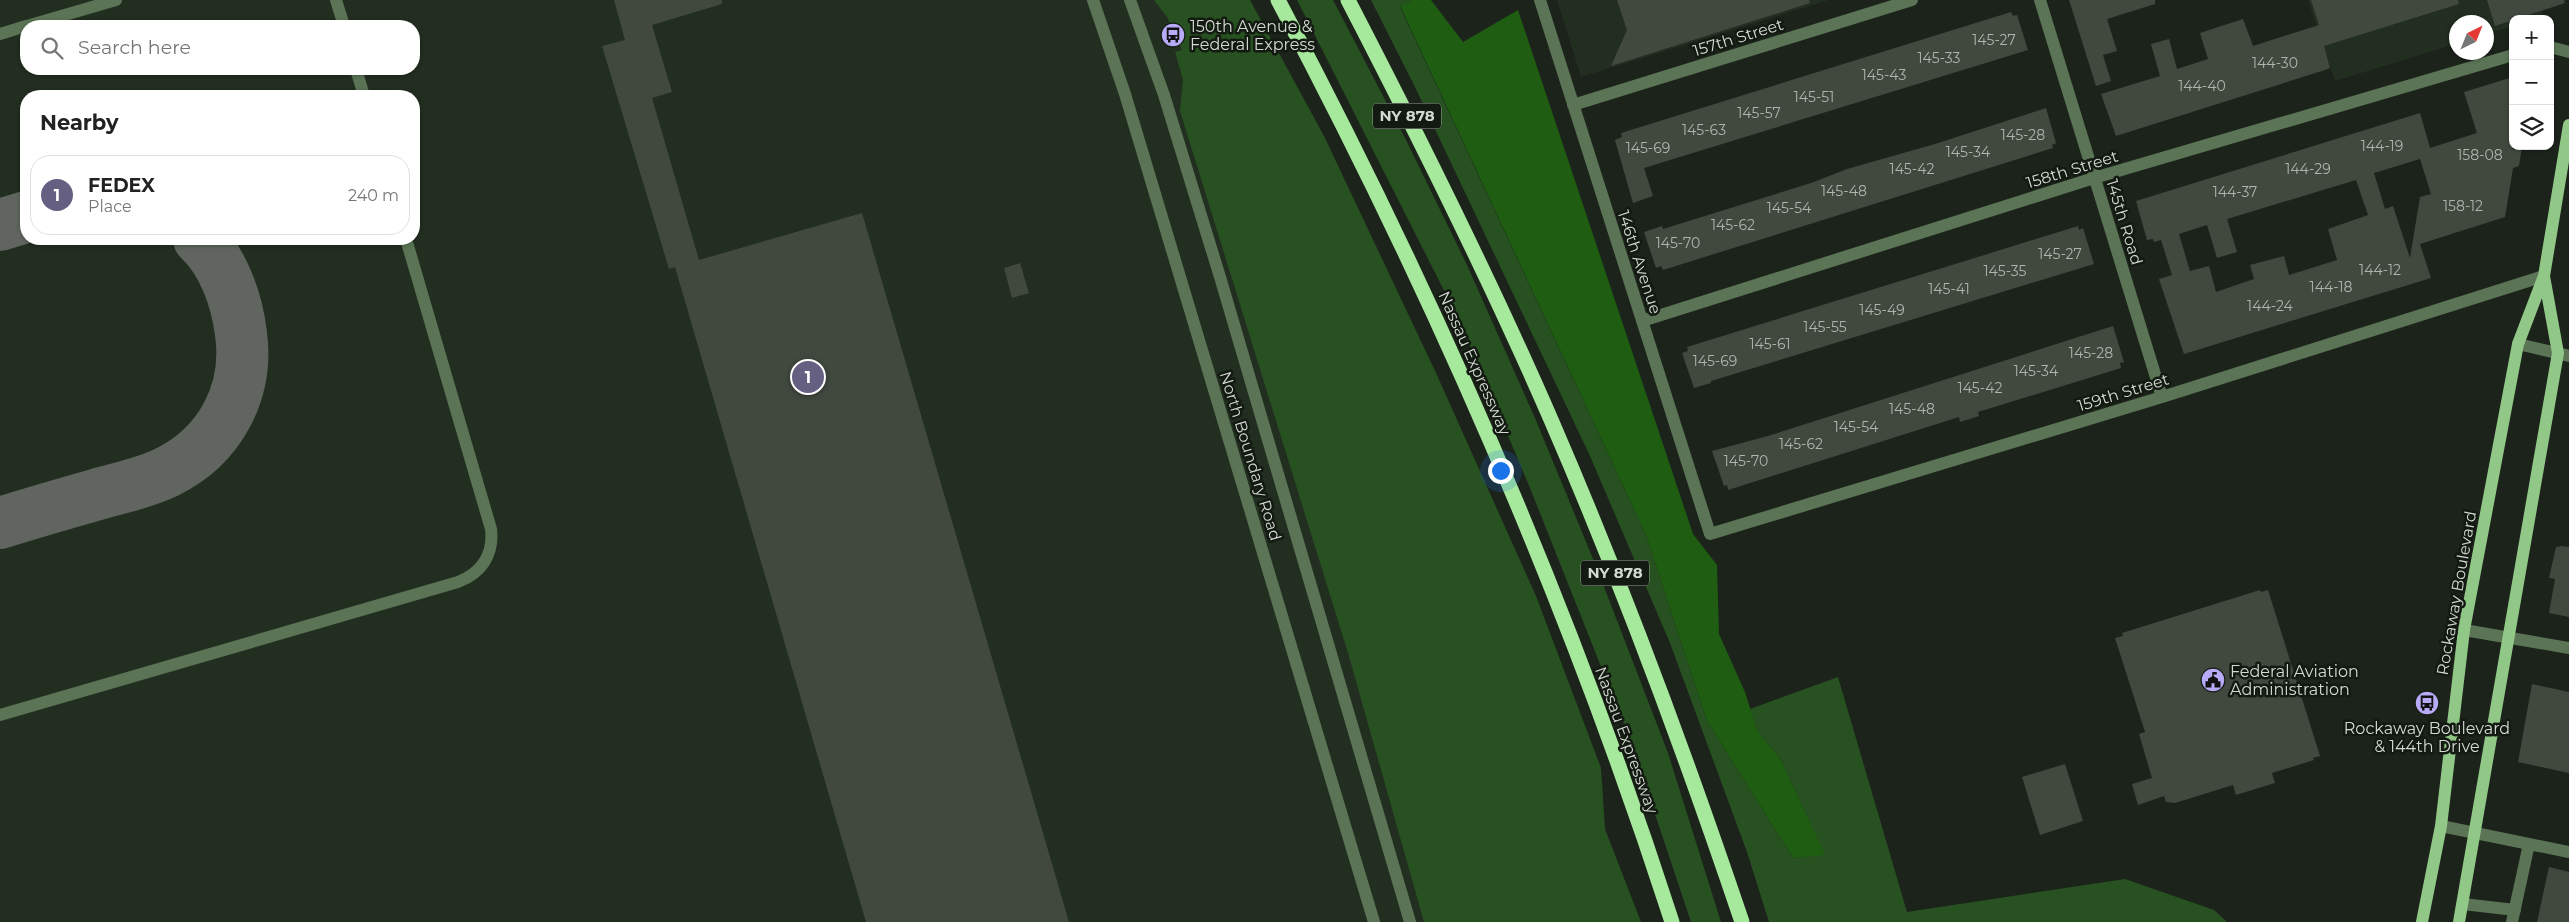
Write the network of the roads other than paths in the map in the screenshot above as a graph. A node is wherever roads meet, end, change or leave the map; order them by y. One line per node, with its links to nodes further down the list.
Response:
1 (116, 0): 10 (street)
2 (336, 0): 11 (street)
3 (1093, 0): 39 (street, North Boundary Road)
4 (1130, 0): 40 (street, North Boundary Road)
5 (1278, 0): 41 (highway, Nassau Expressway)
6 (1348, 0): 42 (highway, NY 878)
7 (1540, 0): 19 (street, 146th Avenue)
8 (1912, 0): 19 (street, 157th Street)
9 (2040, 0): 21 (street, 145th Road)
10 (47, 20)
11 (342, 20)
12 (20, 28): 13 (street)
13 (0, 34)
14 (2554, 48): 15 (street)
15 (2569, 52)
16 (2509, 56): 21 (street, 158th Street)
17 (358, 75): 18 (street)
18 (362, 90)
19 (1573, 105): 24 (street, 146th Avenue)
20 (2569, 125): 23 (main road, Rockaway Boulevard)
21 (2094, 178): 24 (street, 158th Street); 27 (street, 145th Road)
22 (408, 245): 32 (street)
23 (2544, 276): 25 (main road, Rockaway Boulevard); 26 (main road, Rockaway Boulevard); 27 (street, 159th Street)
24 (1642, 321): 28 (street, 146th Avenue)
25 (2518, 344): 26 (street); 29 (main road, Rockaway Boulevard)
26 (2563, 354): 30 (main road, Rockaway Boulevard)
27 (2162, 397): 28 (street, 159th Street)
28 (1710, 534)
29 (2464, 630): 30 (street); 33 (main road, Rockaway Boulevard)
30 (2510, 638): 31 (street); 34 (main road, Rockaway Boulevard)
31 (2569, 648)
32 (0, 715)
33 (2441, 826): 34 (street); 43 (main road, Rockaway Boulevard)
34 (2476, 833): 35 (street); 37 (main road, Rockaway Boulevard)
35 (2529, 844): 36 (street); 38 (street)
36 (2569, 852)
37 (2462, 904): 38 (street); 44 (main road, Rockaway Boulevard)
38 (2514, 916)
39 (1374, 922)
40 (1410, 922)
41 (1672, 922)
42 (1742, 922)
43 (2422, 922)
44 (2459, 922)

